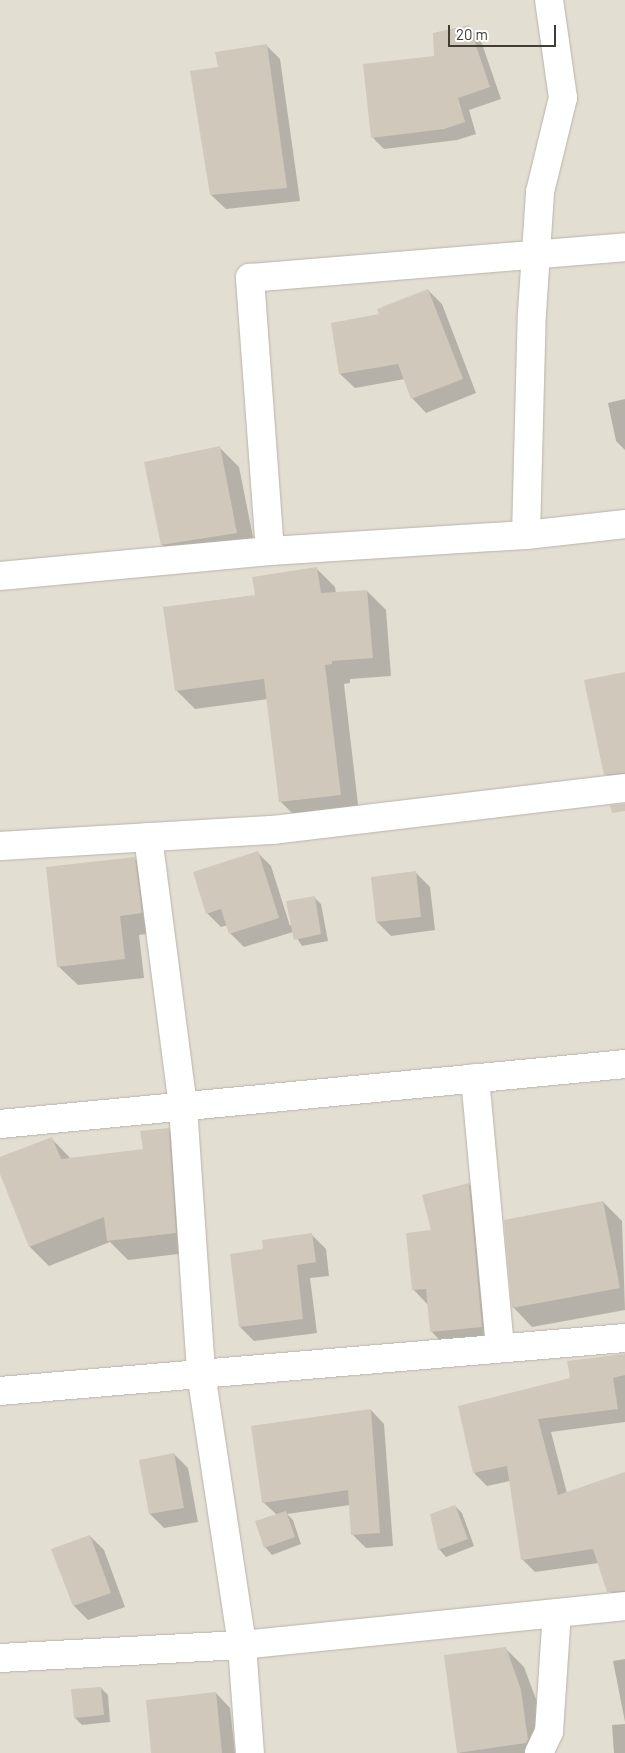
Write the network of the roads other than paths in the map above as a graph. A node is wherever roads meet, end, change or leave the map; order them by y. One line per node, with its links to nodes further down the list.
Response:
1 (548, 0): 3 (street)
2 (625, 247): 3 (street)
3 (536, 254): 5 (street); 6 (street)
4 (625, 524): 5 (street)
5 (526, 535): 6 (street)
6 (270, 550): 7 (street)
7 (0, 576)
8 (625, 788): 9 (street)
9 (148, 837): 10 (street); 13 (street)
10 (0, 846)
11 (625, 1064): 12 (street)
12 (475, 1078): 13 (street); 16 (street)
13 (183, 1107): 14 (street); 17 (street)
14 (0, 1124)
15 (625, 1338): 16 (street)
16 (500, 1348): 17 (street)
17 (201, 1373): 18 (street); 21 (street)
18 (0, 1390)
19 (625, 1606): 20 (street)
20 (557, 1613): 21 (street); 24 (street)
21 (242, 1645): 22 (street); 23 (street)
22 (0, 1658)
23 (250, 1753)
24 (539, 1753)

